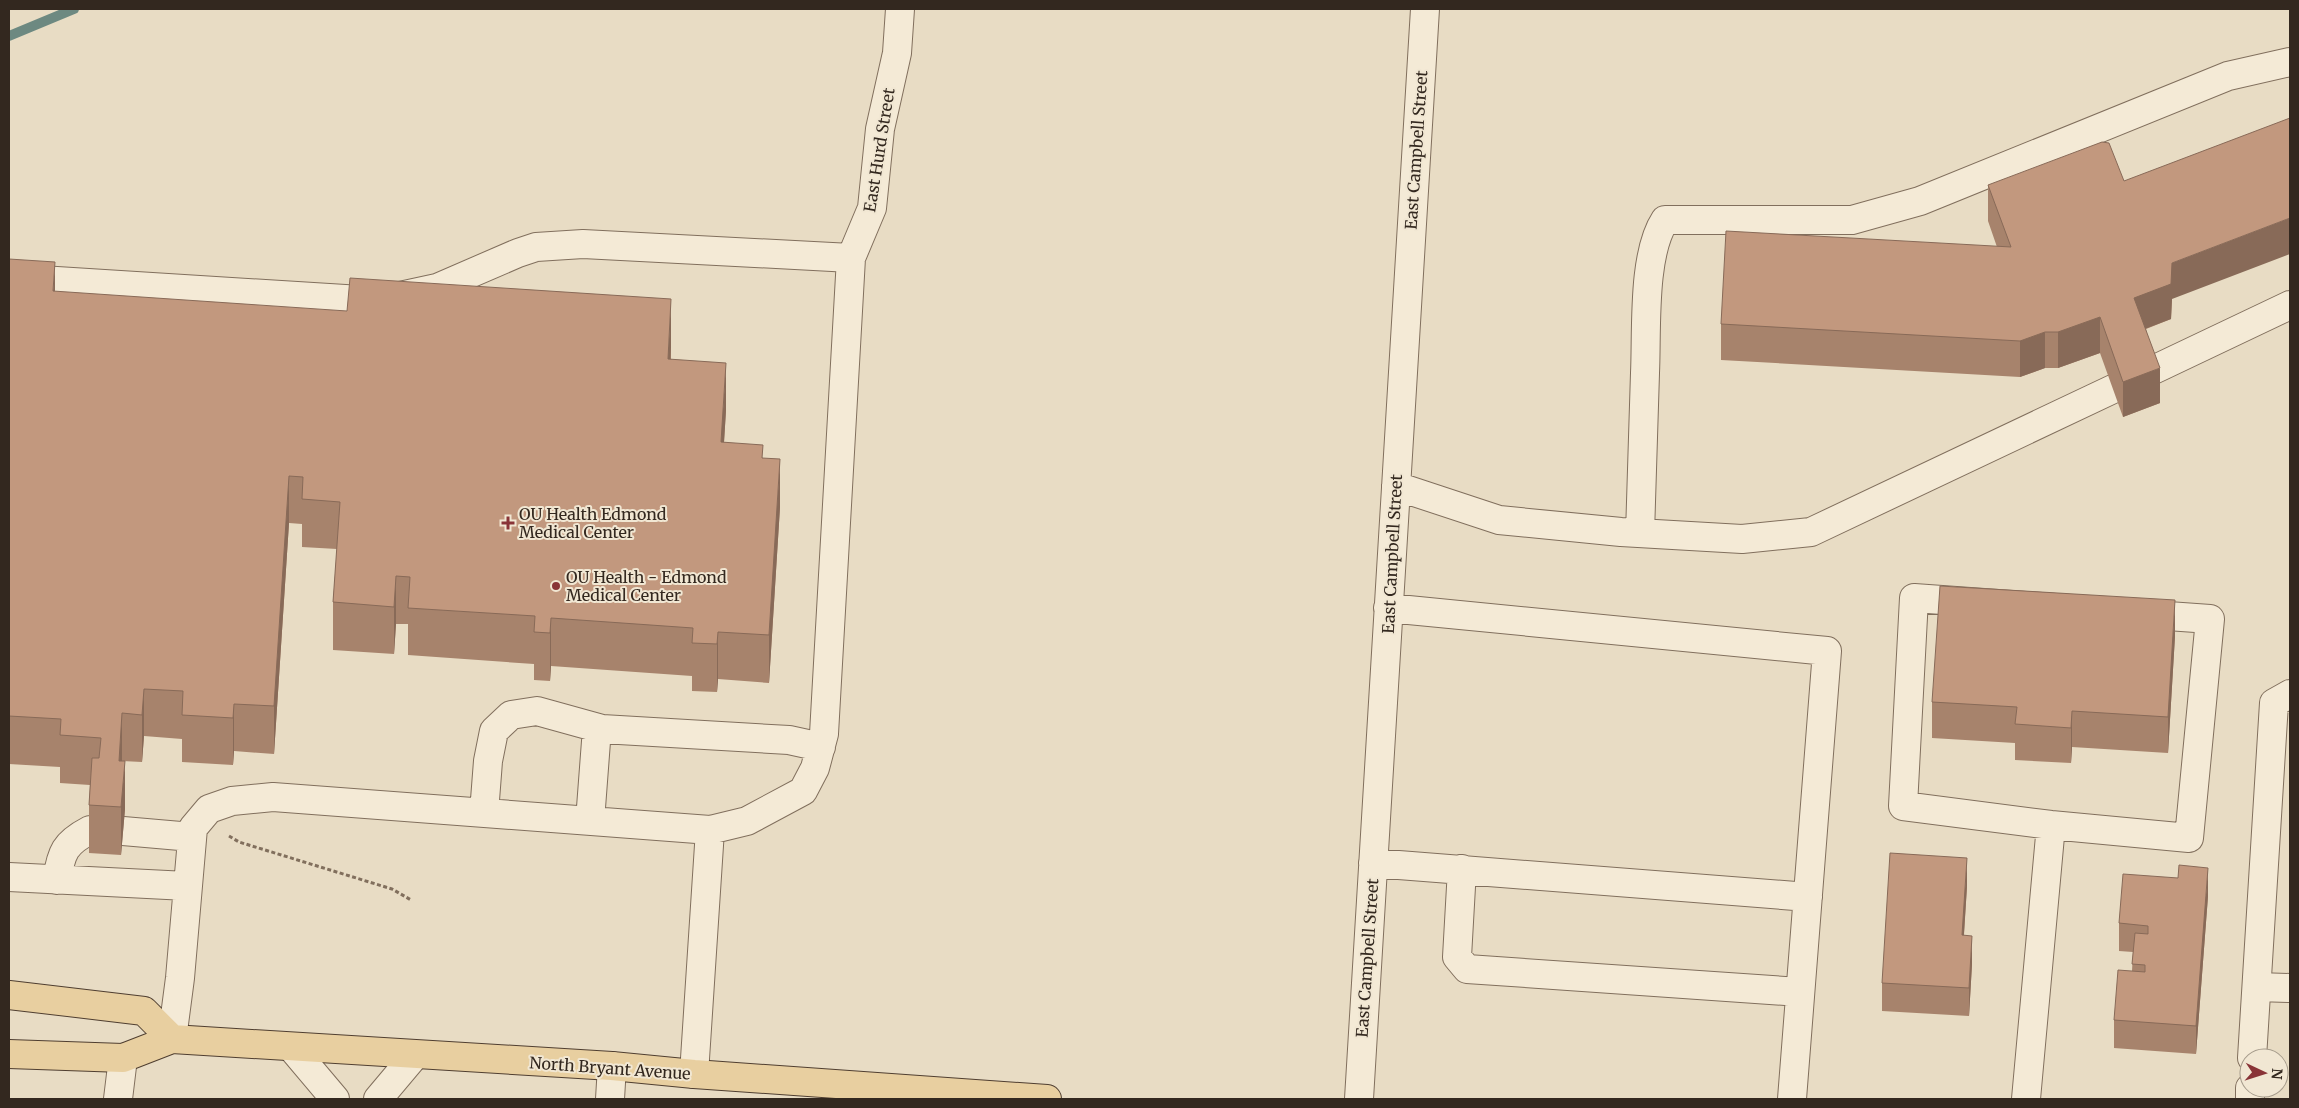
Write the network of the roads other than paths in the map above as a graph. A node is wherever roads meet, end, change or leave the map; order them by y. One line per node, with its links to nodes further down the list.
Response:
1 (900, 9): 4 (street, East Hurd Street)
2 (1425, 9): 9 (street, East Campbell Street)
3 (2290, 62): 10 (street)
4 (851, 258): 5 (street); 14 (street, East Hurd Street)
5 (9, 278)
6 (2290, 305): 7 (street)
7 (2148, 372)
8 (2113, 389): 10 (street)
9 (1396, 486): 10 (street); 11 (street, East Campbell Street)
10 (1640, 533)
11 (1388, 608): 22 (street, East Campbell Street); 27 (street)
12 (2290, 694): 28 (street)
13 (597, 728): 14 (street); 15 (street); 16 (street)
14 (821, 747): 20 (street, East Hurd Street)
15 (484, 813): 16 (street, East Hurd Street); 18 (street, East Hurd Street)
16 (590, 821): 20 (street, East Hurd Street)
17 (2051, 825): 17 (street); 47 (street)
18 (197, 828): 21 (street); 26 (street)
19 (90, 830): 25 (street)
20 (710, 830): 39 (street)
21 (123, 832)
22 (1373, 863): 23 (street); 45 (street, East Campbell Street)
23 (1462, 869): 27 (street); 30 (street)
24 (9, 878): 25 (street)
25 (57, 880): 26 (street)
26 (187, 886): 32 (street)
27 (1808, 897): 30 (street)
28 (2257, 987): 29 (street); 34 (street)
29 (2290, 988)
30 (1800, 992): 46 (street)
31 (9, 995): 32 (main road)
32 (172, 1039): 33 (main road, North Bryant Avenue); 37 (main road)
33 (292, 1048): 36 (main road, North Bryant Avenue); 41 (street)
34 (2253, 1048)
35 (9, 1054): 37 (main road)
36 (415, 1055): 38 (main road, North Bryant Avenue); 42 (street)
37 (124, 1058): 40 (street)
38 (612, 1066): 39 (main road, North Bryant Avenue); 43 (street)
39 (694, 1074): 44 (main road, North Bryant Avenue)
40 (118, 1099)
41 (334, 1099)
42 (378, 1099)
43 (610, 1099)
44 (1047, 1099)
45 (1359, 1099)
46 (1792, 1099)
47 (2026, 1099)

